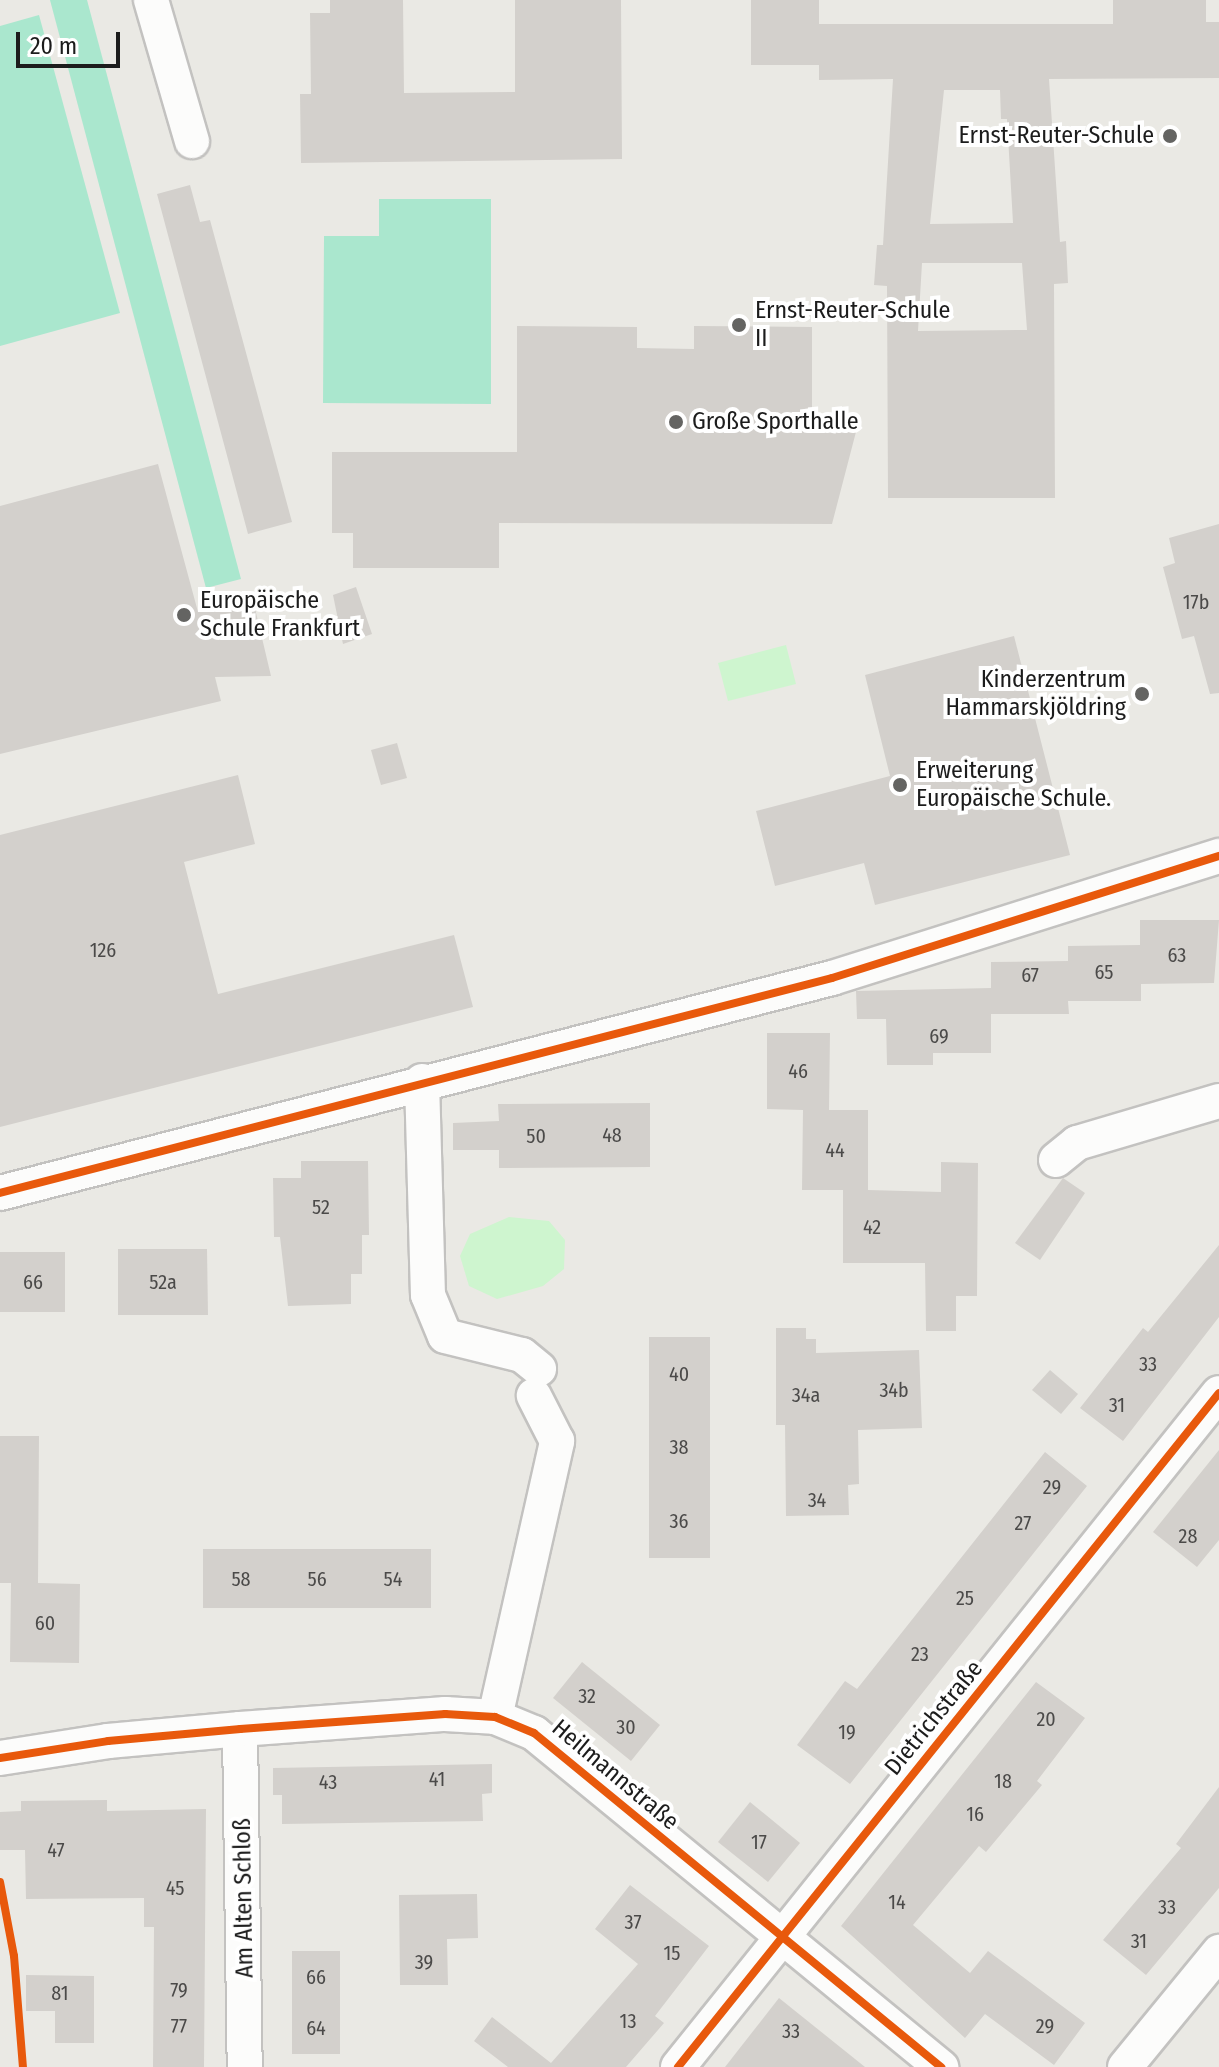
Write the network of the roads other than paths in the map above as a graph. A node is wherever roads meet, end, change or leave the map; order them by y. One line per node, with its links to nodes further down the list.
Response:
1 (151, 0): 2 (street)
2 (192, 141)
3 (1219, 856): 4 (street)
4 (422, 1081): 7 (street); 9 (street)
5 (1219, 1101): 6 (street)
6 (1056, 1160)
7 (0, 1193)
8 (1219, 1393): 12 (street, Dietrichstraße)
9 (495, 1717): 10 (street, Heilmannstraße); 12 (street, Heilmannstraße)
10 (240, 1729): 11 (street, Heilmannstraße); 14 (street, Am Alten Schloß)
11 (0, 1758)
12 (782, 1940): 15 (street, Dietrichstraße); 16 (street, Heilmannstraße)
13 (1219, 1952): 17 (street)
14 (245, 2067)
15 (678, 2067)
16 (941, 2067)
17 (1125, 2067)

